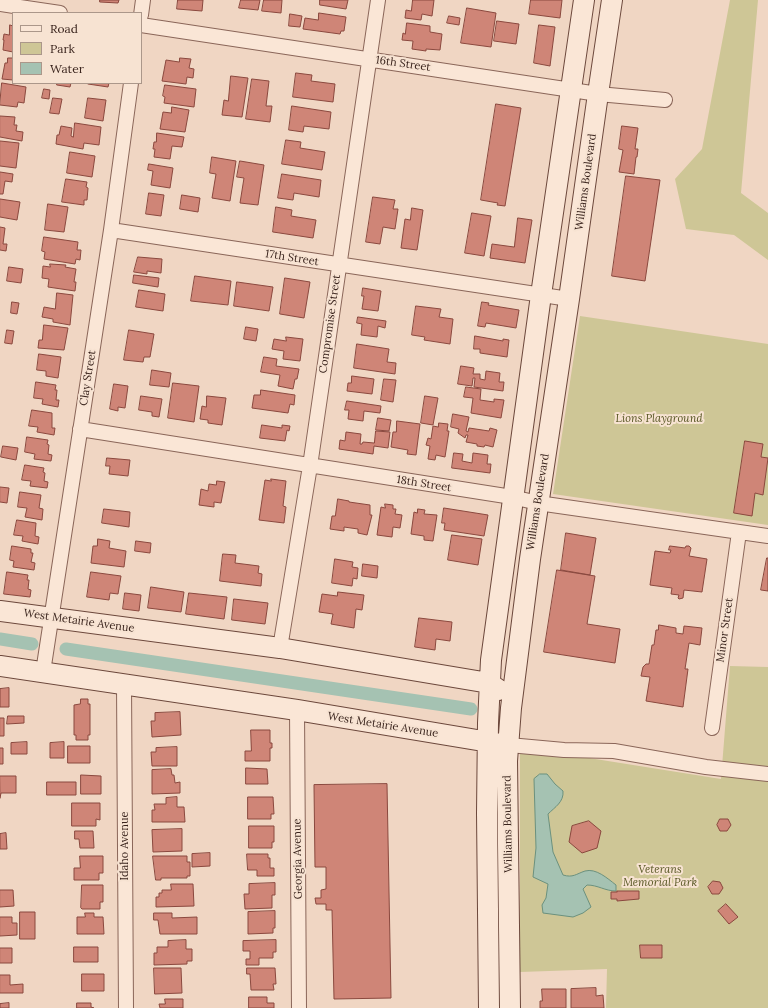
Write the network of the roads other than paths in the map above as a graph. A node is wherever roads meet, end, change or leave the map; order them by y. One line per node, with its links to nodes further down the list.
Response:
1 (143, 0): 7 (street)
2 (378, 0): 9 (street, Compromise Street)
3 (584, 0): 11 (main road, Williams Boulevard)
4 (612, 0): 12 (main road, Williams Boulevard)
5 (0, 4): 6 (street)
6 (53, 12)
7 (141, 12)
8 (142, 25): 9 (street, 16th Street)
9 (370, 59): 11 (street, 16th Street); 15 (street, Compromise Street)
10 (131, 84): 14 (street, Clay Street)
11 (571, 89): 12 (street, 16th Street); 16 (main road, Williams Boulevard)
12 (598, 94): 13 (street, 16th Street); 17 (main road, Williams Boulevard)
13 (665, 100)
14 (111, 230): 15 (street, 17th Street); 18 (street, Clay Street)
15 (339, 265): 16 (street, 17th Street); 19 (street, Compromise Street)
16 (541, 295): 17 (street, 17th Street); 20 (main road, Williams Boulevard)
17 (569, 299): 21 (main road, Williams Boulevard)
18 (80, 429): 19 (street, 18th Street); 27 (street, Clay Street)
19 (310, 466): 20 (street, 18th Street); 28 (street, Compromise Street)
20 (512, 498): 21 (street, 18th Street); 24 (main road, Williams Boulevard)
21 (538, 503): 22 (street, 18th Street); 25 (main road, Williams Boulevard)
22 (739, 532): 23 (street, 18th Street); 35 (street, Minor Street)
23 (768, 536)
24 (504, 565): 25 (main road); 31 (main road, Williams Boulevard)
25 (529, 567): 33 (main road, Williams Boulevard)
26 (0, 611): 27 (main road, West Metairie Avenue)
27 (52, 618): 28 (main road, West Metairie Avenue); 30 (street, Clay Street)
28 (280, 648): 31 (main road, West Metairie Avenue)
29 (0, 666): 30 (main road, West Metairie Avenue)
30 (43, 672): 32 (main road, West Metairie Avenue)
31 (489, 683): 33 (main road); 36 (main road, Williams Boulevard)
32 (124, 684): 34 (main road, West Metairie Avenue); 39 (street, Idaho Avenue)
33 (511, 708): 37 (main road, Williams Boulevard)
34 (297, 710): 36 (main road, West Metairie Avenue); 40 (street, Georgia Avenue)
35 (712, 728)
36 (487, 742): 37 (main road, West Metairie Avenue); 41 (main road, Williams Boulevard)
37 (508, 745): 38 (street, West Metairie Avenue); 42 (main road, Williams Boulevard)
38 (768, 774)
39 (126, 1008)
40 (299, 1008)
41 (489, 1008)
42 (510, 1008)

